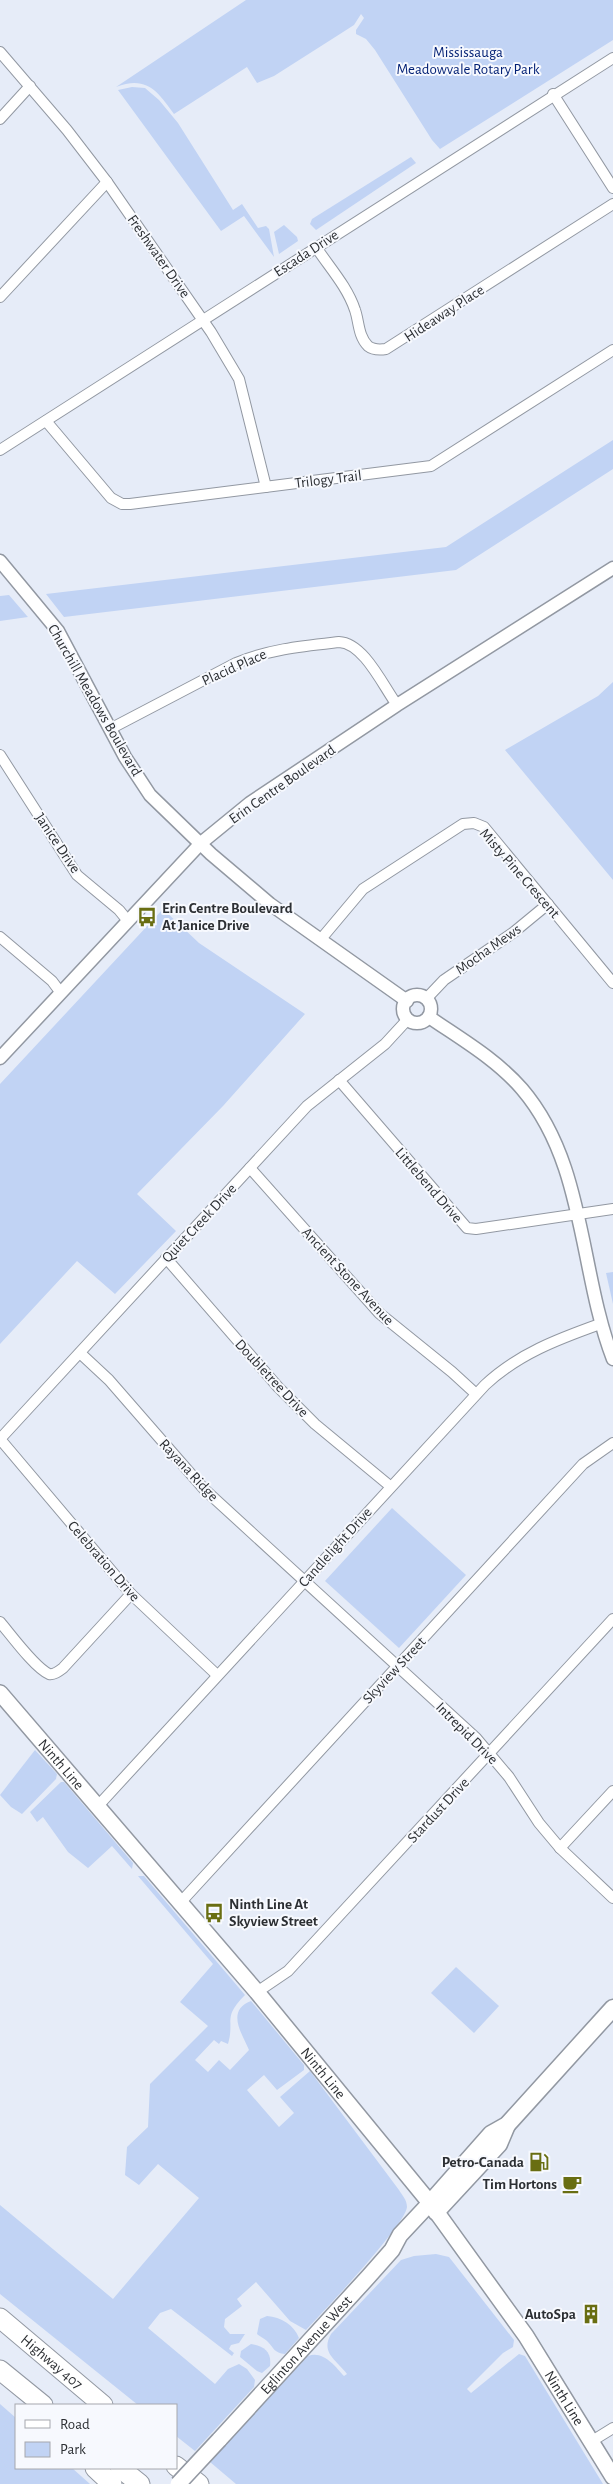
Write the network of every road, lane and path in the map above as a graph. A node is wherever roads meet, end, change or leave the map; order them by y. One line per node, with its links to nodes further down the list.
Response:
1 (0, 52): 3 (street, Freshwater Drive)
2 (613, 58): 4 (street, Escada Drive)
3 (30, 86): 5 (street); 6 (street, Freshwater Drive)
4 (553, 94): 7 (street); 9 (street, Escada Drive)
5 (0, 119)
6 (107, 182): 10 (street); 11 (street, Freshwater Drive)
7 (613, 188)
8 (613, 204): 9 (street, Hideaway Place)
9 (316, 247): 11 (street, Escada Drive)
10 (0, 297)
11 (203, 320): 13 (street, Escada Drive); 15 (street, Freshwater Drive)
12 (613, 350): 15 (street, Trilogy Trail)
13 (46, 421): 14 (street, Escada Drive); 15 (street, Trilogy Trail)
14 (0, 450)
15 (266, 487)
16 (0, 561): 19 (street, Churchill Meadows Boulevard)
17 (613, 568): 18 (street, Erin Centre Boulevard)
18 (397, 705): 19 (street, Placid Place); 21 (street, Erin Centre Boulevard)
19 (110, 729): 21 (street, Churchill Meadows Boulevard)
20 (0, 755): 23 (street, Janice Drive)
21 (201, 843): 23 (street, Erin Centre Boulevard); 25 (street, Churchill Meadows Boulevard)
22 (548, 904): 25 (street, Misty Pine Crescent); 26 (street, Misty Pine Crescent); 28 (street, Mocha Mews)
23 (128, 921): 27 (street, Erin Centre Boulevard)
24 (0, 937): 27 (street)
25 (321, 939): 29 (street, Churchill Meadows Boulevard)
26 (613, 983)
27 (61, 993): 32 (street, Erin Centre Boulevard)
28 (428, 997): 29 (street); 30 (street)
29 (407, 1001): 31 (street)
30 (429, 1016): 31 (street); 36 (street)
31 (408, 1019): 33 (street, Quiet Creek Drive)
32 (0, 1058)
33 (339, 1080): 34 (street, Quiet Creek Drive); 36 (street, Littlebend Drive)
34 (250, 1168): 37 (street, Quiet Creek Drive); 41 (street, Ancient Stone Avenue)
35 (613, 1209): 36 (street)
36 (576, 1214): 38 (street)
37 (166, 1258): 39 (street, Quiet Creek Drive); 44 (street, Doubletree Drive)
38 (600, 1324): 40 (street); 41 (street, Candlelight Drive)
39 (80, 1353): 42 (street, Quiet Creek Drive); 45 (street, Rayana Ridge)
40 (613, 1359)
41 (476, 1394): 44 (street, Candlelight Drive)
42 (0, 1439): 46 (street, Celebration Drive)
43 (613, 1443): 49 (street, Skyview Street)
44 (390, 1486): 45 (street, Candlelight Drive)
45 (305, 1581): 49 (street, Intrepid Drive); 50 (street, Candlelight Drive)
46 (131, 1594): 48 (street); 50 (street, Celebration Drive)
47 (613, 1619): 52 (street, Stardust Drive)
48 (0, 1622)
49 (398, 1666): 52 (street, Intrepid Drive); 57 (street, Skyview Street)
50 (217, 1675): 54 (street, Candlelight Drive)
51 (0, 1693): 54 (main road, Ninth Line)
52 (490, 1754): 55 (street, Intrepid Drive); 58 (street, Stardust Drive)
53 (613, 1791): 55 (street)
54 (97, 1807): 57 (main road, Ninth Line)
55 (560, 1848): 56 (street, Intrepid Drive)
56 (613, 1898)
57 (180, 1903): 58 (main road, Ninth Line)
58 (257, 1992): 60 (main road, Ninth Line)
59 (613, 2008): 60 (main road, Eglinton Avenue West)
60 (433, 2207): 68 (main road, Ninth Line); 75 (main road, Eglinton Avenue West, bridge)
61 (0, 2318): 66 (highway, Highway 407)
62 (0, 2370): 63 (highway)
63 (20, 2387): 64 (highway); 65 (highway)
64 (31, 2404)
65 (42, 2404)
66 (102, 2404)
67 (613, 2428): 68 (street)
68 (592, 2441): 72 (main road, Ninth Line)
69 (96, 2469): 73 (highway)
70 (121, 2469): 74 (highway)
71 (178, 2469): 76 (highway)
72 (613, 2477)
73 (112, 2484)
74 (140, 2484)
75 (178, 2484)
76 (198, 2484)

